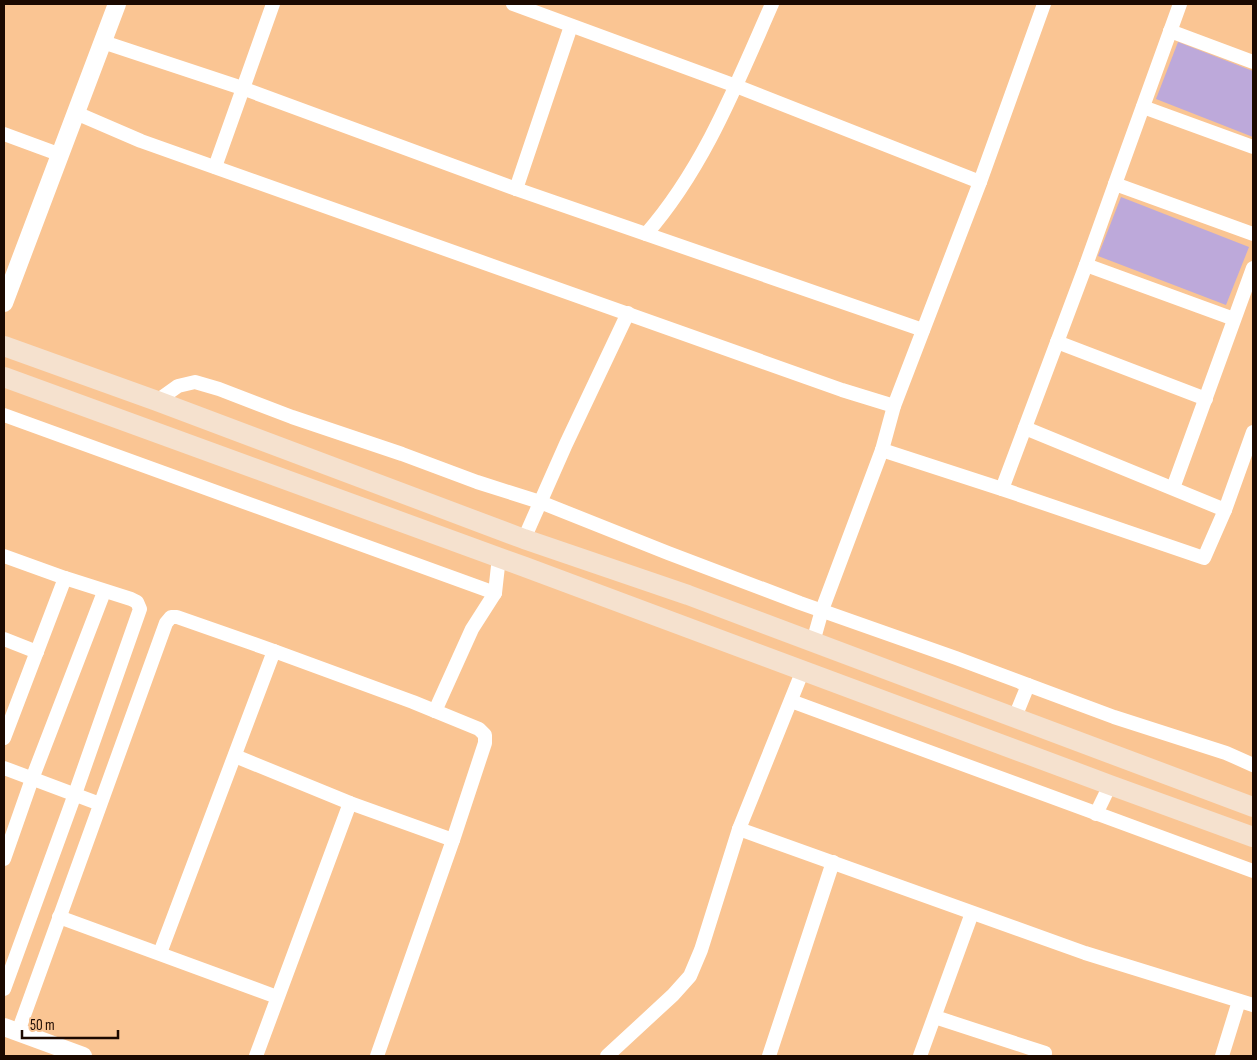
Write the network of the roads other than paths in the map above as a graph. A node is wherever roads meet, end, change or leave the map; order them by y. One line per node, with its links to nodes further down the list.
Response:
1 (117, 4): 9 (street)
2 (274, 4): 12 (street)
3 (513, 4): 7 (street)
4 (772, 4): 11 (street)
5 (1044, 4): 19 (street)
6 (1180, 4): 8 (street)
7 (571, 26): 11 (street); 21 (street)
8 (1170, 31): 10 (street); 13 (street)
9 (103, 42): 12 (street); 14 (street)
10 (1253, 62)
11 (736, 86): 19 (street); 22 (street)
12 (242, 88): 18 (street); 21 (street)
13 (1143, 106): 16 (street); 20 (street)
14 (76, 113): 17 (street); 18 (street)
15 (4, 134): 17 (street)
16 (1253, 147)
17 (60, 156): 26 (street)
18 (215, 167): 27 (street)
19 (980, 182): 29 (street)
20 (1115, 184): 23 (street); 24 (street)
21 (516, 189): 22 (street)
22 (646, 234): 29 (street)
23 (1253, 234)
24 (1086, 265): 28 (street); 30 (street)
25 (1253, 268): 28 (street)
26 (4, 303)
27 (628, 313): 35 (street); 42 (street)
28 (1234, 320): 33 (street)
29 (922, 330): 35 (street)
30 (1057, 342): 33 (street); 37 (street)
31 (4, 346): 34 (main road)
32 (4, 377): 46 (main road)
33 (1206, 399): 41 (street)
34 (157, 401): 42 (street); 44 (main road)
35 (894, 406): 39 (street)
36 (4, 415): 49 (street)
37 (1025, 428): 40 (street); 41 (street)
38 (1253, 432): 43 (street)
39 (882, 450): 40 (street); 50 (street)
40 (1002, 488): 43 (street)
41 (1173, 488): 43 (street)
42 (540, 502): 44 (street); 50 (street)
43 (1225, 510)
44 (524, 539): 52 (main road)
45 (4, 556): 47 (street)
46 (499, 558): 49 (street); 55 (main road)
47 (65, 578): 48 (street); 54 (street)
48 (104, 592): 65 (street); 67 (street)
49 (495, 594): 58 (street)
50 (822, 610): 52 (street); 56 (street)
51 (4, 639): 54 (street)
52 (813, 642): 55 (main road); 59 (main road)
53 (274, 651): 58 (street); 62 (street); 69 (street)
54 (37, 652): 60 (street)
55 (803, 670): 57 (street); 61 (main road)
56 (1028, 685): 59 (street); 63 (street)
57 (791, 701): 71 (street); 72 (street)
58 (435, 711): 74 (street)
59 (1015, 717): 61 (main road); 70 (main road)
60 (5, 729)
61 (1006, 746): 66 (main road)
62 (235, 756): 68 (street); 80 (street)
63 (1253, 764)
64 (4, 768): 65 (street)
65 (32, 779): 67 (street); 75 (street)
66 (1110, 785): 71 (street); 73 (main road)
67 (76, 794): 69 (street); 81 (street)
68 (350, 803): 74 (street); 82 (street)
69 (100, 804): 79 (street)
70 (1253, 807)
71 (1096, 814): 77 (street)
72 (739, 829): 76 (street); 91 (street)
73 (1253, 837)
74 (453, 840): 90 (street)
75 (4, 859)
76 (833, 862): 78 (street); 92 (street)
77 (1253, 871)
78 (972, 913): 83 (street); 85 (street)
79 (59, 917): 80 (street); 86 (street)
80 (160, 953): 82 (street)
81 (4, 988)
82 (277, 997): 89 (street)
83 (1239, 1001): 84 (street); 94 (street)
84 (1253, 1006)
85 (935, 1017): 87 (street); 93 (street)
86 (11, 1029): 88 (street)
87 (1048, 1055)
88 (83, 1056)
89 (256, 1056)
90 (377, 1056)
91 (607, 1056)
92 (768, 1056)
93 (920, 1056)
94 (1222, 1056)

